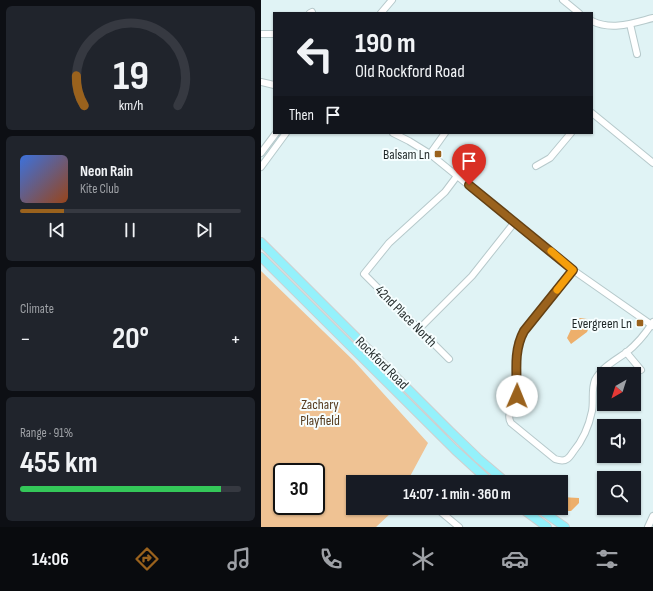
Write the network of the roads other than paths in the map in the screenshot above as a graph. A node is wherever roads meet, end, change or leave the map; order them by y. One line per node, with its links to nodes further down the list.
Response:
1 (392, 0): 3 (street)
2 (563, 0): 4 (street)
3 (382, 12)
4 (578, 12)
5 (653, 18): 7 (street)
6 (593, 22): 7 (street)
7 (630, 24): 10 (street)
8 (261, 34): 9 (street)
9 (273, 34)
10 (637, 54)
11 (261, 82): 12 (street)
12 (273, 85)
13 (593, 114): 22 (street)
14 (285, 134): 19 (street)
15 (395, 134): 21 (street)
16 (444, 134): 21 (street)
17 (570, 134): 23 (street)
18 (274, 136): 19 (street); 20 (street)
19 (278, 144): 24 (street)
20 (261, 153)
21 (429, 154): 25 (street)
22 (653, 162)
23 (536, 166)
24 (261, 167)
25 (457, 176): 26 (street); 33 (street, 42nd Place North)
26 (514, 222): 31 (street); 33 (street)
27 (261, 237): 30 (main road)
28 (261, 242): 30 (main road, Rockford Road)
29 (261, 257): 37 (main road, Rockford Road)
30 (289, 270): 38 (main road, Rockford Road)
31 (573, 270): 32 (street); 34 (street)
32 (652, 324): 34 (street)
33 (419, 329): 35 (street, 42nd Place North)
34 (626, 352): 36 (street)
35 (449, 359)
36 (638, 367)
37 (483, 475)
38 (498, 475)
39 (444, 515): 43 (street)
40 (531, 515): 44 (main road)
41 (548, 515): 45 (main road)
42 (653, 516): 46 (street)
43 (459, 527)
44 (547, 527)
45 (565, 527)
46 (648, 527)

